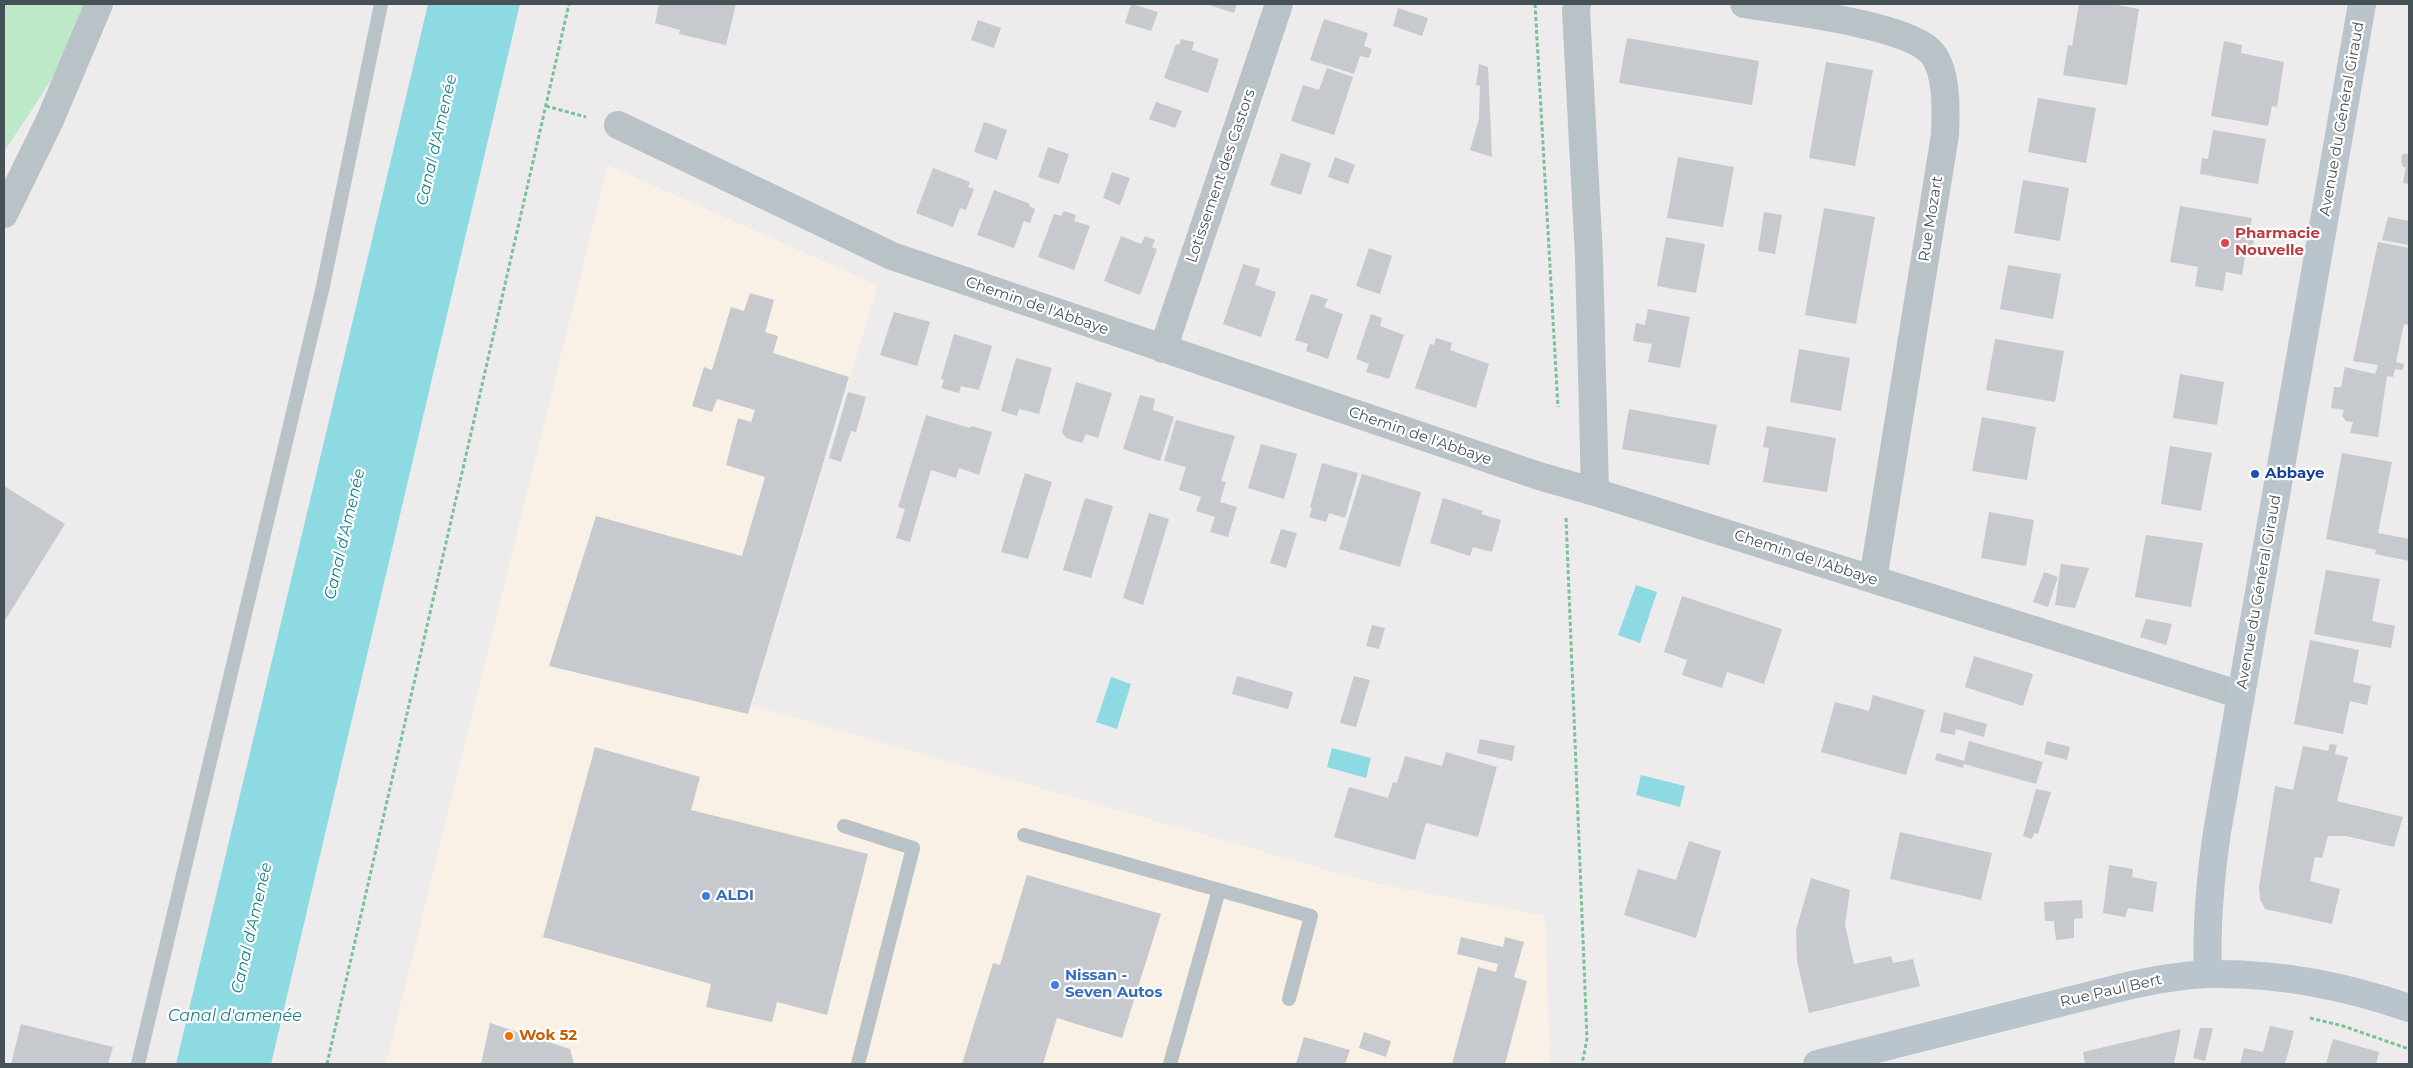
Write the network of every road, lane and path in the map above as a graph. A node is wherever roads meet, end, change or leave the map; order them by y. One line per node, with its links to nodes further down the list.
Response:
1 (99, 4): 11 (street)
2 (381, 4): 24 (lane)
3 (569, 4): 9 (path)
4 (1279, 4): 12 (street, Lotissement des Castors)
5 (1535, 4): 13 (path)
6 (1577, 4): 15 (street)
7 (1744, 4): 16 (street, Rue Mozart)
8 (2362, 4): 17 (main road, Avenue du Général Giraud)
9 (546, 106): 10 (path); 25 (path)
10 (618, 125): 12 (street, Chemin de l'Abbaye)
11 (4, 214)
12 (1163, 349): 14 (street, Chemin de l'Abbaye)
13 (1558, 409)
14 (1564, 483): 15 (street, Chemin de l'Abbaye); 28 (path)
15 (1595, 492): 16 (street, Chemin de l'Abbaye)
16 (1873, 579): 17 (street, Chemin de l'Abbaye)
17 (2241, 695): 21 (main road, Avenue du Général Giraud)
18 (844, 826): 26 (lane)
19 (1024, 835): 20 (lane)
20 (1219, 890): 22 (lane); 27 (lane)
21 (2208, 974): 23 (main road, Rue Paul Bert); 29 (main road, Rue Paul Bert)
22 (1288, 999)
23 (2409, 1008)
24 (138, 1064)
25 (327, 1064)
26 (858, 1064)
27 (1170, 1064)
28 (1582, 1064)
29 (1817, 1064)

